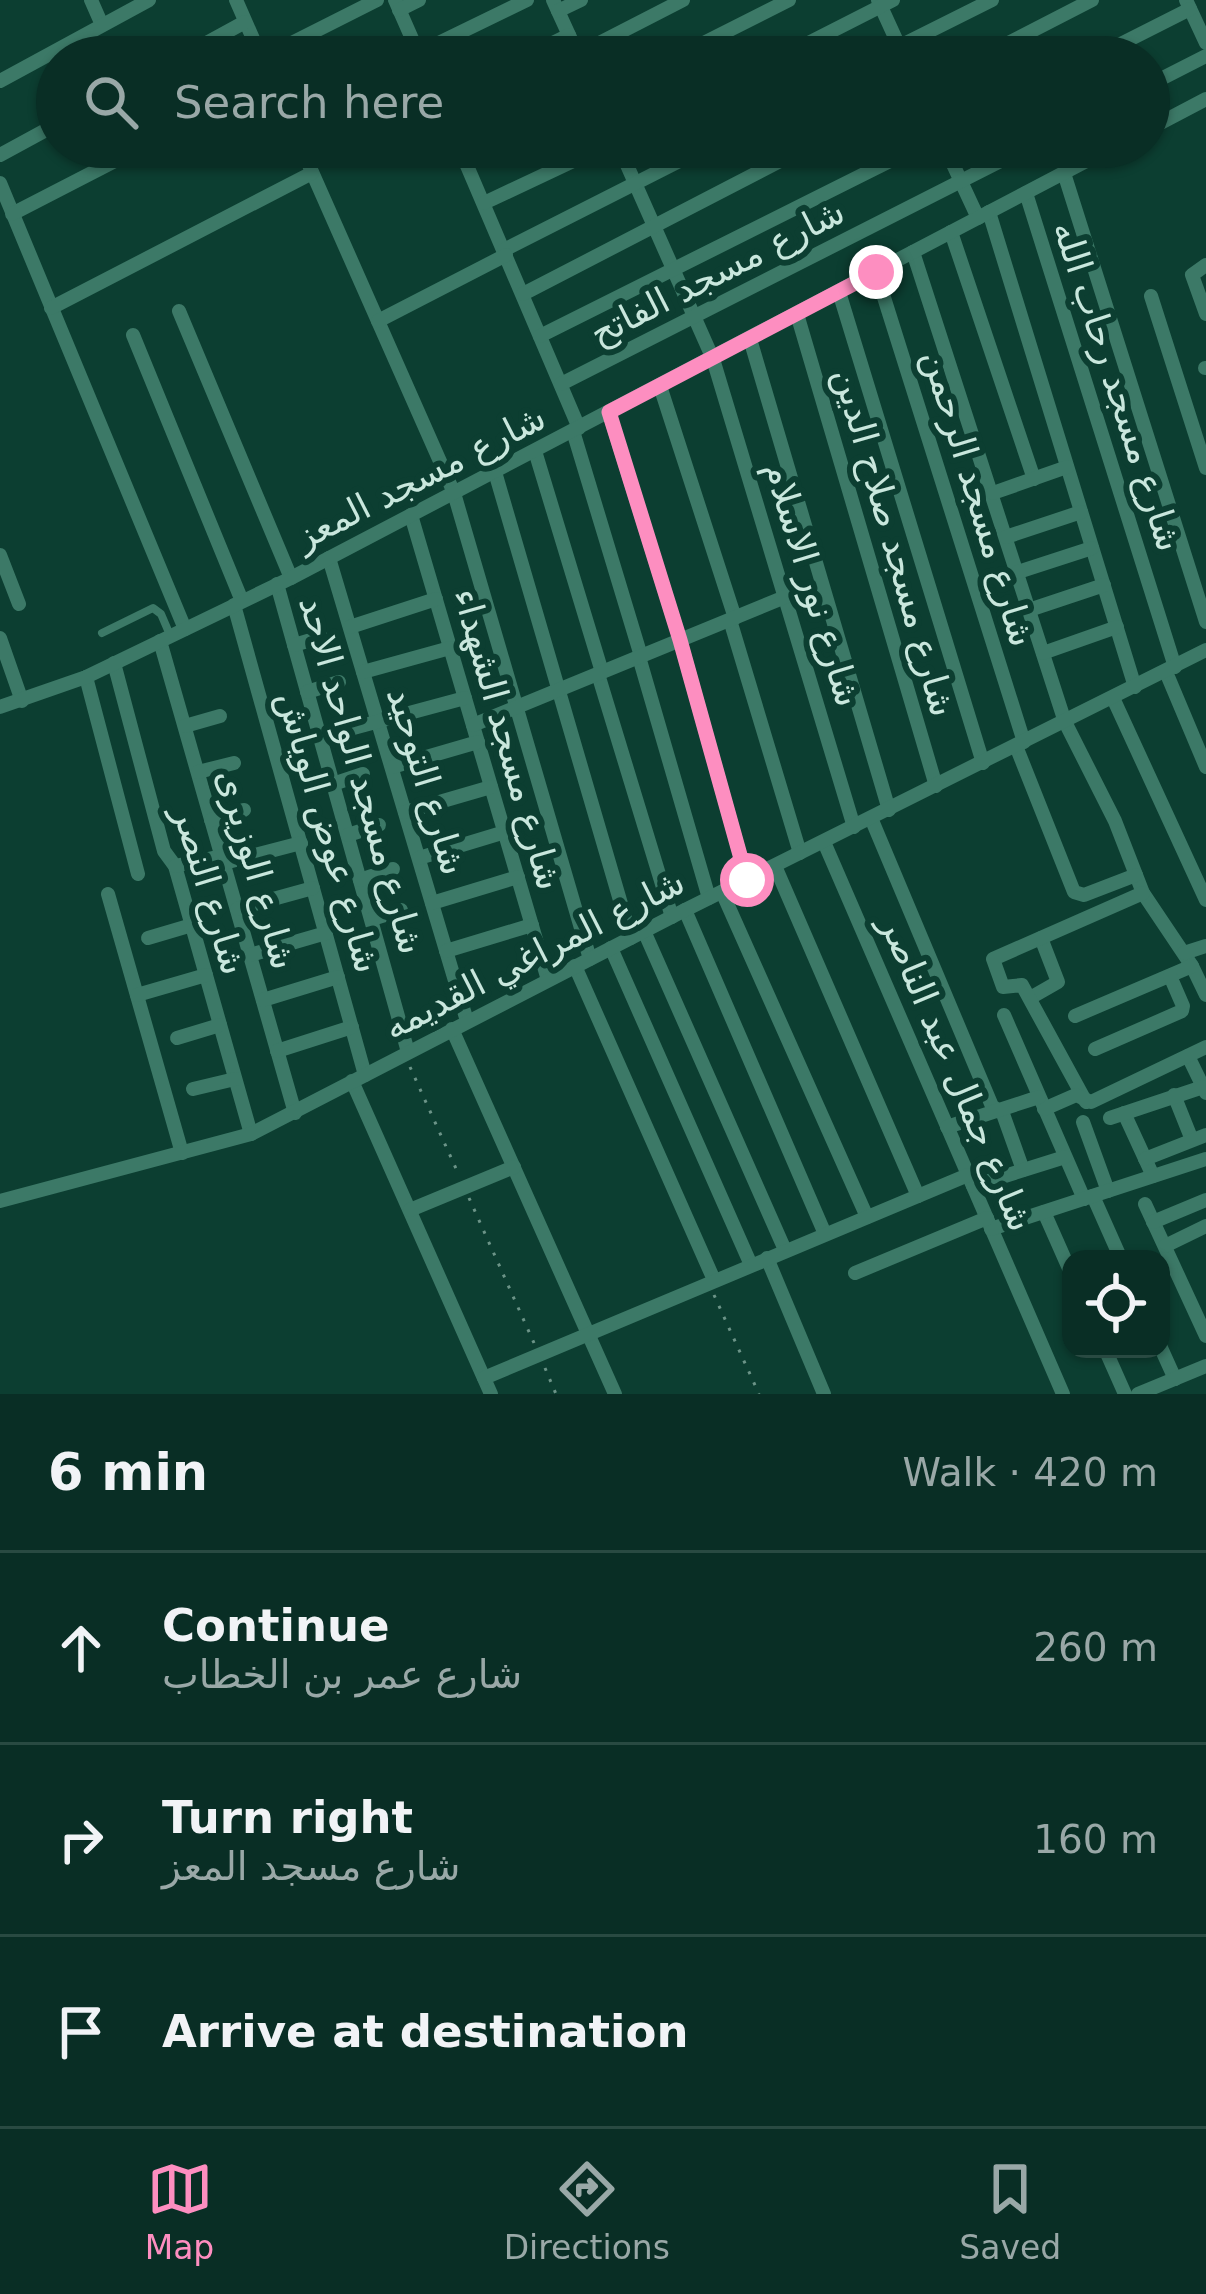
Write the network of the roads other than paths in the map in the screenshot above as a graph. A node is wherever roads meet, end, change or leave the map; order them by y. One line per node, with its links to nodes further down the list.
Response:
1 (91, 0): 17 (street)
2 (149, 0): 17 (street)
3 (236, 0): 16 (street)
4 (377, 0): 23 (street)
5 (419, 0): 14 (street)
6 (527, 0): 25 (street)
7 (581, 0): 15 (street)
8 (683, 0): 26 (street)
9 (789, 0): 27 (street)
10 (992, 0): 30 (street)
11 (1092, 0): 31 (street)
12 (884, 2): 28 (street); 29 (street)
13 (1188, 4): 18 (street); 32 (street)
14 (397, 5): 24 (street)
15 (556, 6): 19 (street)
16 (245, 22): 21 (street); 22 (street)
17 (102, 25): 20 (street)
18 (1203, 25): 33 (street)
19 (569, 35)
20 (82, 36)
21 (219, 36)
22 (252, 36)
23 (305, 36)
24 (410, 36)
25 (451, 36)
26 (616, 36)
27 (718, 36)
28 (820, 36)
29 (896, 36)
30 (929, 36)
31 (1022, 36)
32 (1132, 36)
33 (1206, 43)
34 (1206, 56): 36 (street)
35 (36, 61): 37 (street)
36 (1170, 74)
37 (0, 81)
38 (1206, 99): 39 (street)
39 (1170, 117)
40 (36, 135): 41 (street)
41 (0, 155)
42 (101, 168): 60 (street)
43 (310, 168): 53 (street)
44 (471, 168): 59 (street)
45 (558, 168): 59 (street)
46 (629, 168): 57 (street, شارع نور الاسلام)
47 (667, 168): 57 (street)
48 (766, 168): 62 (street)
49 (876, 168): 67 (street)
50 (955, 168): 55 (street)
51 (988, 168): 55 (street, شارع مسجد الفاتح)
52 (1074, 168): 54 (street, شارع مسجد المعز)
53 (312, 172): 72 (street); 77 (street)
54 (1064, 173): 58 (street, شارع مسجد المعز); 108 (street)
55 (961, 182): 61 (street); 76 (street, شارع مسجد الفاتح)
56 (0, 183): 60 (street, شارع الوزيرى)
57 (636, 184): 62 (street, شارع نور الاسلام); 65 (street)
58 (1026, 193): 61 (street, شارع مسجد المعز); 122 (street, شارع مسجد رحاب الله)
59 (484, 203): 65 (street)
60 (12, 214): 72 (street, شارع الوزيرى)
61 (983, 215): 63 (street, شارع مسجد المعز); 87 (street)
62 (654, 226): 67 (street, شارع نور الاسلام); 70 (street)
63 (951, 232): 64 (street, شارع مسجد المعز); 90 (street)
64 (914, 252): 68 (street, شارع مسجد المعز); 92 (street)
65 (505, 253): 70 (street); 77 (street)
66 (1206, 266): 75 (street)
67 (674, 269): 76 (street, شارع نور الاسلام); 79 (street)
68 (876, 272): 69 (street, شارع مسجد المعز); 142 (street, شارع مسجد الرحمن)
69 (839, 292): 74 (street, شارع مسجد المعز); 144 (street)
70 (523, 294): 79 (street)
71 (1151, 296): 88 (street)
72 (51, 308): 112 (street, شارع الوزيرى)
73 (179, 311): 100 (street, شارع مسجد الواحد الاحد)
74 (797, 314): 80 (street, شارع مسجد المعز); 150 (street, شارع مسجد صلاح الدين)
75 (1206, 314)
76 (695, 318): 81 (street, شارع نور الاسلام); 82 (street, شارع مسجد الفاتح)
77 (378, 321): 91 (street)
78 (133, 335): 104 (street, شارع عوض الوياش)
79 (540, 336): 82 (street)
80 (750, 339): 81 (street, شارع مسجد المعز); 153 (street)
81 (713, 359): 83 (street, شارع مسجد المعز); 102 (street, شارع نور الاسلام)
82 (561, 385): 85 (street)
83 (660, 386): 84 (street, شارع مسجد المعز); 107 (street)
84 (609, 412): 85 (street, شارع مسجد المعز); 115 (street)
85 (576, 430): 86 (street, شارع مسجد المعز); 120 (street)
86 (535, 452): 89 (street, شارع مسجد المعز); 124 (street)
87 (1067, 467): 90 (street); 93 (street)
88 (1206, 468)
89 (495, 472): 91 (street, شارع مسجد المعز); 128 (street)
90 (1034, 479): 92 (street)
91 (454, 493): 94 (street, شارع مسجد المعز); 134 (street)
92 (993, 493): 95 (street)
93 (1081, 512): 95 (street); 96 (street)
94 (411, 515): 98 (street, شارع مسجد المعز); 103 (street, شارع مسجد الشهداء)
95 (1006, 537): 99 (street)
96 (1092, 548): 99 (street); 101 (street)
97 (0, 555): 105 (street)
98 (329, 557): 100 (street, شارع مسجد المعز); 109 (street, شارع التوحيد)
99 (1018, 572): 106 (street)
100 (284, 581): 104 (street, شارع مسجد المعز); 116 (street, شارع مسجد الواحد الاحد)
101 (1104, 585): 106 (street); 110 (street)
102 (785, 597): 107 (street); 158 (street, شارع نور الاسلام)
103 (436, 599): 109 (street); 117 (street, شارع مسجد الشهداء)
104 (238, 603): 112 (street, شارع مسجد المعز); 162 (street, شارع عوض الوياش)
105 (19, 604)
106 (1029, 610): 119 (street)
107 (732, 619): 115 (street); 163 (street)
108 (1206, 622)
109 (350, 627): 123 (street, شارع التوحيد)
110 (1117, 627): 119 (street); 127 (street)
111 (101, 633): 112 (lane)
112 (172, 635): 121 (street, شارع مسجد المعز); 139 (street, شارع الوزيرى)
113 (321, 637): 116 (street)
114 (0, 638): 132 (street)
115 (680, 640): 120 (street); 173 (street)
116 (294, 644): 129 (street, شارع مسجد الواحد الاحد)
117 (450, 648): 123 (street); 130 (street, شارع مسجد الشهداء)
118 (1206, 650): 122 (street, شارع المراغي القديمه)
119 (1043, 653): 137 (street)
120 (640, 657): 124 (street); 177 (street)
121 (114, 664): 125 (street, شارع مسجد المعز); 166 (street, شارع النصر)
122 (1171, 669): 127 (street, شارع المراغي القديمه); 146 (street, شارع مسجد رحاب الله)
123 (363, 672): 136 (street, شارع التوحيد)
124 (600, 673): 128 (street); 182 (street)
125 (86, 677): 132 (street, شارع مسجد المعز); 169 (street)
126 (338, 682): 129 (street)
127 (1135, 687): 131 (street, شارع المراغي القديمه)
128 (557, 691): 134 (street); 187 (street)
129 (307, 692): 140 (street, شارع مسجد الواحد الاحد)
130 (465, 698): 136 (street); 138 (street, شارع مسجد الشهداء)
131 (1113, 698): 137 (street, شارع المراغي القديمه); 178 (street)
132 (22, 701): 133 (street, شارع مسجد المعز)
133 (0, 707)
134 (514, 708): 138 (street); 195 (street)
135 (220, 716): 139 (street)
136 (378, 721): 140 (street); 145 (street, شارع التوحيد)
137 (1065, 722): 142 (street, شارع المراغي القديمه); 170 (street)
138 (473, 725): 141 (street, شارع مسجد الشهداء)
139 (184, 726): 147 (street, شارع الوزيرى)
140 (320, 737): 149 (street, شارع مسجد الواحد الاحد)
141 (478, 742): 145 (street); 151 (street, شارع مسجد الشهداء)
142 (1020, 744): 144 (street, شارع المراغي القديمه); 170 (street, شارع مسجد الرحمن)
143 (234, 763): 147 (street)
144 (982, 763): 150 (street, شارع المراغي القديمه)
145 (392, 767): 154 (street, شارع التوحيد)
146 (1206, 767)
147 (198, 772): 156 (street, شارع الوزيرى)
148 (363, 774): 149 (street)
149 (333, 784): 160 (street, شارع مسجد الواحد الاحد)
150 (936, 786): 153 (street, شارع المراغي القديمه)
151 (491, 787): 154 (street); 159 (street, شارع مسجد الشهداء)
152 (244, 810): 156 (street)
153 (889, 810): 155 (street, شارع المراغي القديمه)
154 (405, 812): 164 (street, شارع التوحيد)
155 (871, 818): 158 (street, شارع المراغي القديمه); 223 (street)
156 (211, 820): 165 (street, شارع الوزيرى)
157 (379, 825): 160 (street)
158 (854, 826): 161 (street, شارع المراغي القديمه)
159 (505, 832): 164 (street); 171 (street, شارع مسجد الشهداء)
160 (348, 835): 172 (street, شارع مسجد الواحد الاحد)
161 (824, 842): 163 (street, شارع المراغي القديمه); 226 (street, شارع جمال عبد الناصر)
162 (301, 843): 165 (street); 174 (street, شارع عوض الوياش)
163 (800, 853): 167 (street, شارع المراغي القديمه)
164 (419, 858): 179 (street, شارع التوحيد)
165 (223, 860): 166 (street); 180 (street, شارع الوزيرى)
166 (175, 866): 184 (street, شارع النصر)
167 (775, 866): 173 (street, شارع المراغي القديمه); 238 (street)
168 (393, 869): 172 (street)
169 (138, 874)
170 (1136, 875): 175 (street)
171 (518, 877): 179 (street); 185 (street, شارع مسجد الشهداء)
172 (361, 880): 183 (street, شارع مسجد الواحد الاحد)
173 (747, 880): 177 (street, شارع المراغي القديمه)
174 (313, 888): 180 (street); 186 (street, شارع عوض الوياش)
175 (1143, 893): 189 (street); 194 (street)
176 (108, 895): 200 (street)
177 (715, 895): 182 (street, شارع المراغي القديمه); 245 (street)
178 (1206, 900)
179 (432, 903): 192 (street, شارع التوحيد)
180 (237, 909): 193 (street, شارع الوزيرى)
181 (401, 910): 183 (street)
182 (678, 913): 187 (street, شارع المراغي القديمه); 249 (street)
183 (372, 919): 214 (street, شارع مسجد الواحد الاحد)
184 (192, 925): 188 (street); 196 (street, شارع النصر)
185 (532, 925): 192 (street); 199 (street, شارع مسجد الشهداء)
186 (326, 933): 193 (street); 197 (street, شارع عوض الوياش)
187 (638, 934): 191 (street, شارع المراغي القديمه); 251 (street)
188 (148, 938)
189 (1041, 938): 202 (street); 202 (street)
190 (1206, 946): 194 (street)
191 (611, 948): 195 (street, شارع المراغي القديمه); 255 (street)
192 (446, 951): 206 (street, شارع التوحيد)
193 (250, 955): 203 (street, شارع الوزيرى)
194 (1188, 960): 198 (street); 201 (street)
195 (582, 963): 199 (street, شارع المراغي القديمه); 257 (street)
196 (206, 975): 200 (street); 207 (street, شارع النصر)
197 (338, 976): 203 (street); 208 (street, شارع عوض الوياش)
198 (1170, 976): 205 (street); 212 (street)
199 (548, 980): 206 (street, شارع المراغي القديمه)
200 (137, 995): 229 (street)
201 (1206, 995)
202 (1030, 998): 222 (street)
203 (263, 1000): 213 (street, شارع الوزيرى)
204 (1004, 1015): 221 (street)
205 (1076, 1016)
206 (467, 1021): 209 (street, شارع المراغي القديمه)
207 (220, 1025): 210 (street); 217 (street, شارع النصر)
208 (352, 1027): 213 (street); 216 (street, شارع عوض الوياش)
209 (452, 1029): 214 (street, شارع المراغي القديمه); 233 (street)
210 (177, 1038)
211 (1206, 1047): 215 (street)
212 (1095, 1049)
213 (277, 1051): 224 (street, شارع الوزيرى)
214 (406, 1053): 216 (street, شارع المراغي القديمه)
215 (1188, 1056): 219 (street); 222 (street)
216 (359, 1078): 224 (street, شارع المراغي القديمه); 243 (street, شارع عوض الوياش)
217 (235, 1079): 218 (street); 227 (street, شارع النصر)
218 (194, 1089)
219 (1204, 1090): 220 (street)
220 (1174, 1095): 228 (street); 231 (street)
221 (1042, 1102): 222 (street); 223 (street); 230 (street)
222 (1087, 1102)
223 (998, 1110): 226 (street); 234 (street)
224 (295, 1113): 227 (street, شارع المراغي القديمه)
225 (1083, 1122): 237 (street)
226 (947, 1127): 236 (street, شارع جمال عبد الناصر)
227 (251, 1134): 229 (street, شارع المراغي القديمه)
228 (1199, 1138): 231 (street)
229 (182, 1153): 241 (street, شارع المراغي القديمه)
230 (1065, 1156): 234 (street); 239 (street)
231 (1145, 1159): 235 (street)
232 (1206, 1159): 235 (street)
233 (514, 1167): 243 (street); 258 (street)
234 (1023, 1170): 236 (street)
235 (1153, 1176): 237 (street)
236 (970, 1180): 238 (street); 247 (street, شارع جمال عبد الناصر)
237 (1108, 1191): 239 (street)
238 (918, 1196): 245 (street)
239 (1088, 1198): 244 (street); 252 (street)
240 (1206, 1200): 246 (street)
241 (0, 1201)
242 (1145, 1204): 246 (street)
243 (410, 1210): 262 (street, شارع عوض الوياش)
244 (1044, 1212): 247 (street); 253 (street)
245 (867, 1217): 249 (street)
246 (1153, 1222): 250 (street)
247 (989, 1224): 256 (street); 267 (street, شارع جمال عبد الناصر)
248 (1206, 1226): 250 (street)
249 (825, 1234): 251 (street)
250 (1165, 1246): 259 (street)
251 (785, 1250): 254 (street)
252 (1116, 1250)
253 (1062, 1253)
254 (767, 1258): 255 (street); 266 (street)
255 (751, 1264): 257 (street)
256 (855, 1273)
257 (711, 1281): 258 (street)
258 (587, 1334): 262 (street); 265 (street)
259 (1206, 1336)
260 (1109, 1358): 268 (street)
261 (1206, 1366): 263 (street)
262 (484, 1378): 264 (street, شارع عوض الوياش)
263 (1176, 1384): 269 (street)
264 (491, 1394)
265 (615, 1394)
266 (824, 1394)
267 (1063, 1394)
268 (1125, 1394)
269 (1138, 1394)

